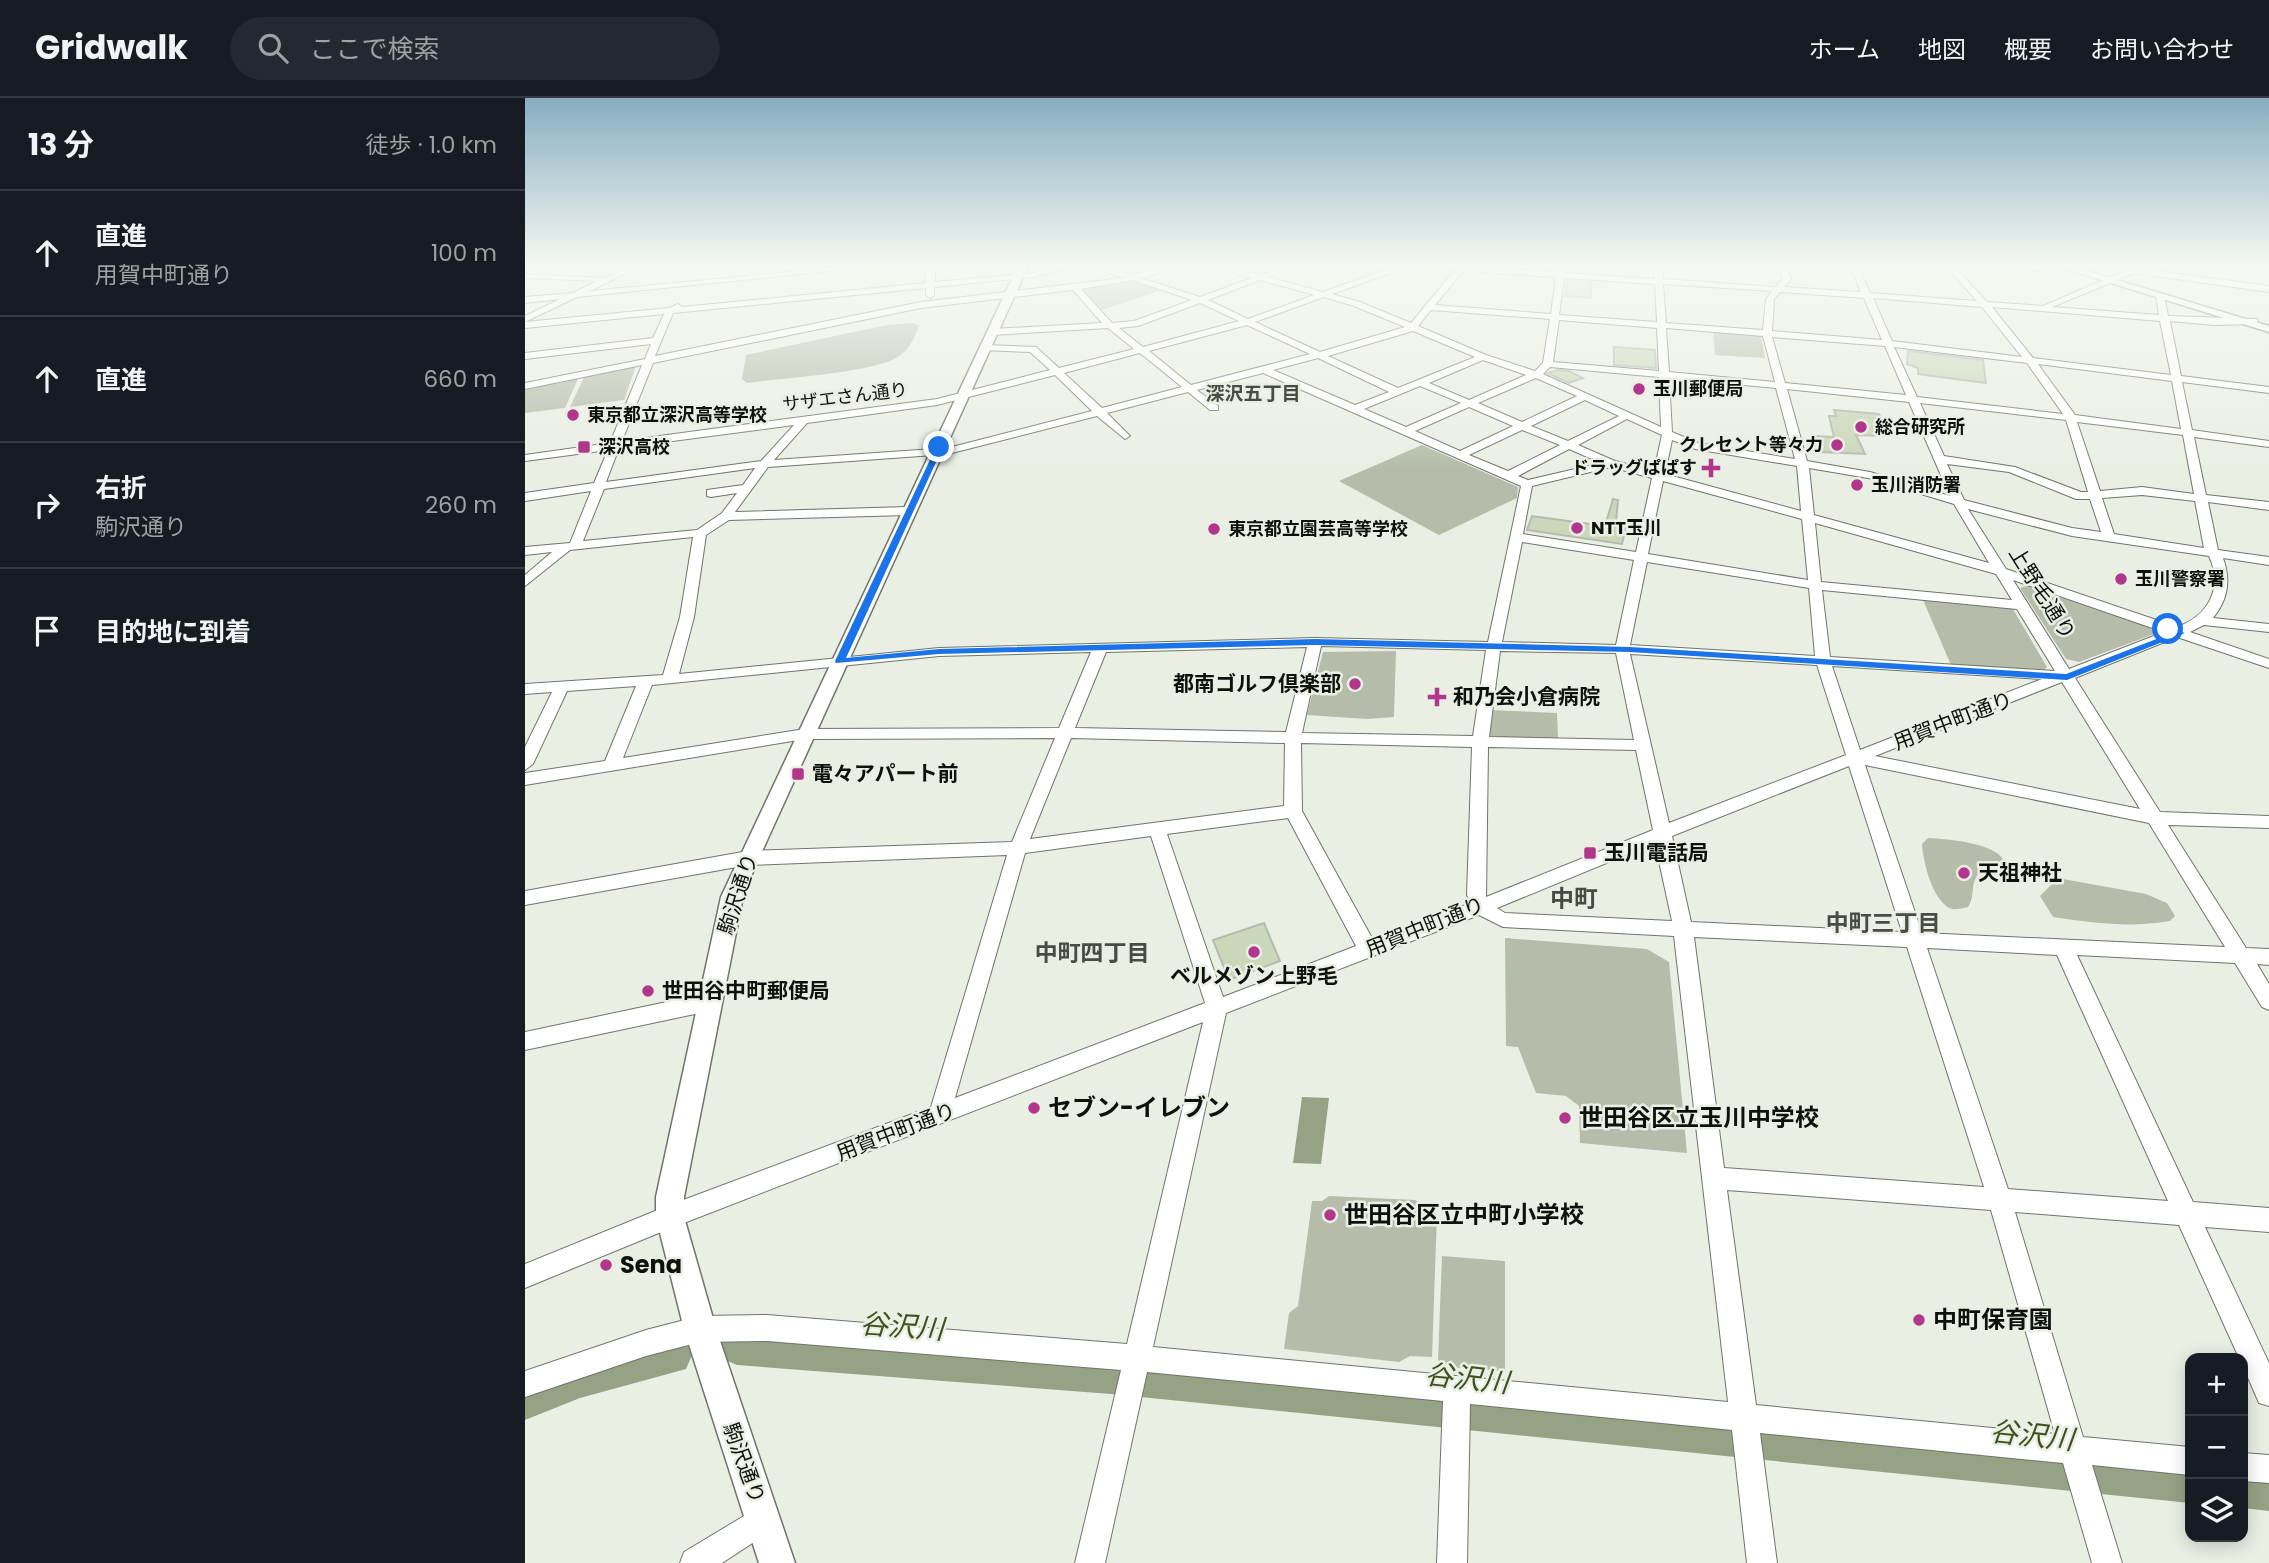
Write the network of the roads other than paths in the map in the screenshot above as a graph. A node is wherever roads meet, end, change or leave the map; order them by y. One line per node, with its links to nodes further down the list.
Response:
1 (660, 332): 17 (street)
2 (772, 332): 24 (street)
3 (782, 332): 24 (street)
4 (992, 332): 19 (main road, 駒沢通り)
5 (1119, 332): 20 (street)
6 (1211, 332): 20 (street, サザエさん通り)
7 (1270, 332): 21 (street)
8 (1397, 332): 21 (street)
9 (1423, 332): 23 (street)
10 (1552, 332): 26 (street)
11 (1661, 332): 29 (street)
12 (1745, 332): 16 (street)
13 (1883, 332): 18 (street, 上野毛通り)
14 (2007, 332): 25 (street)
15 (2168, 332): 31 (street)
16 (1766, 334): 18 (street); 33 (street)
17 (657, 340): 22 (street); 24 (street)
18 (1888, 343): 25 (street); 40 (street, 上野毛通り)
19 (986, 348): 28 (street); 38 (main road, 駒沢通り)
20 (1144, 352): 28 (street, サザエさん通り); 35 (street)
21 (1319, 355): 27 (street); 37 (street)
22 (525, 356)
23 (1483, 357): 30 (street); 32 (street)
24 (651, 358): 34 (street); 54 (street)
25 (2030, 361): 31 (street); 46 (street)
26 (1548, 364): 29 (street); 30 (street)
27 (1265, 370): 35 (street); 43 (street)
28 (1060, 372): 38 (street, サザエさん通り); 44 (street)
29 (1664, 374): 33 (street); 52 (street)
30 (1535, 375): 39 (street); 41 (street)
31 (2178, 379): 36 (street); 50 (street)
32 (1421, 383): 37 (street); 41 (street)
33 (1780, 383): 40 (street); 62 (street)
34 (525, 384)
35 (1190, 389): 42 (street); 44 (street)
36 (2269, 390)
37 (1398, 392): 43 (street)
38 (962, 396): 47 (street, サザエさん通り); 56 (main road, 駒沢通り)
39 (1584, 397): 45 (street); 48 (street)
40 (1912, 398): 46 (street); 59 (street, 上野毛通り)
41 (1470, 403): 48 (street); 49 (street)
42 (1214, 408)
43 (1355, 409): 49 (street)
44 (1099, 412): 51 (street); 56 (street)
45 (1626, 416): 52 (street); 55 (street)
46 (2070, 416): 50 (street); 69 (street)
47 (804, 420): 54 (street, サザエさん通り); 61 (street)
48 (1522, 426): 55 (street); 57 (street)
49 (1406, 431): 57 (street)
50 (2189, 433): 53 (street); 71 (street)
51 (1125, 436)
52 (1667, 436): 62 (street); 63 (street)
53 (2269, 444)
54 (615, 445): 58 (street, サザエさん通り); 66 (street)
55 (1569, 445): 60 (street); 64 (street)
56 (937, 453): 61 (street); 74 (main road, 駒沢通り)
57 (1459, 455): 64 (street)
58 (525, 458)
59 (1939, 459): 69 (street); 72 (street, 上野毛通り)
60 (1611, 463): 63 (street); 65 (street)
61 (766, 464): 66 (street); 67 (street)
62 (1802, 464): 72 (street); 76 (street)
63 (1657, 475): 76 (street); 83 (street)
64 (1508, 476): 65 (street)
65 (1527, 484): 78 (street)
66 (599, 485): 70 (street); 80 (street)
67 (747, 488): 68 (street); 75 (street)
68 (711, 493)
69 (2096, 495): 71 (street); 79 (street)
70 (525, 497)
71 (2201, 498): 73 (street); 82 (street)
72 (1958, 501): 79 (street); 85 (street, 上野毛通り)
73 (2267, 508)
74 (908, 511): 75 (street); 96 (main road, 駒沢通り)
75 (726, 516): 77 (street)
76 (1808, 517): 85 (street); 87 (street)
77 (700, 533): 80 (street); 100 (street)
78 (1517, 537): 83 (street); 93 (street)
79 (2109, 539): 82 (street)
80 (570, 547): 81 (street); 86 (street)
81 (525, 551)
82 (2215, 554): 84 (street); 89 (street)
83 (1640, 557): 87 (street); 95 (street)
84 (2269, 561)
85 (2001, 571): 88 (street, 上野毛通り); 91 (street)
86 (525, 582)
87 (1815, 586): 88 (street); 97 (street)
88 (2022, 605): 99 (street, 上野毛通り)
89 (2203, 621): 90 (street); 91 (street, 用賀中町通り)
90 (2269, 628)
91 (2180, 633): 98 (street); 99 (street, 用賀中町通り)
92 (1315, 642): 93 (street); 94 (street); 106 (street)
93 (1494, 645): 95 (street); 107 (street)
94 (1100, 648): 96 (street); 104 (street)
95 (1622, 649): 97 (street); 108 (street)
96 (840, 661): 100 (street); 105 (main road, 駒沢通り)
97 (1823, 661): 99 (street); 109 (street)
98 (2269, 664)
99 (2067, 677): 109 (street, 用賀中町通り); 114 (street, 上野毛通り)
100 (670, 678): 101 (street)
101 (646, 681): 102 (street); 111 (street)
102 (562, 686): 103 (street); 110 (street)
103 (525, 689)
104 (1065, 733): 105 (street); 106 (street); 118 (street)
105 (805, 734): 111 (street); 119 (main road, 駒沢通り)
106 (1293, 737): 107 (street); 113 (street)
107 (1480, 741): 108 (street); 121 (street)
108 (1642, 745): 117 (street)
109 (1859, 757): 114 (street); 117 (street, 用賀中町通り); 123 (street)
110 (525, 764)
111 (611, 766): 112 (street)
112 (525, 779)
113 (1293, 811): 116 (street); 125 (street)
114 (2156, 818): 115 (street); 126 (street, 上野毛通り)
115 (2269, 822)
116 (1157, 830): 118 (street); 130 (street)
117 (1663, 832): 121 (street, 用賀中町通り); 122 (street)
118 (1018, 848): 119 (street); 132 (street)
119 (748, 858): 120 (street); 129 (main road, 駒沢通り)
120 (525, 898)
121 (1481, 905): 122 (street); 125 (street, 用賀中町通り)
122 (1683, 929): 123 (street); 133 (street)
123 (1912, 938): 124 (street); 134 (street)
124 (2063, 947): 126 (street); 135 (street)
125 (1368, 950): 130 (street, 用賀中町通り)
126 (2240, 955): 127 (street); 128 (street, 上野毛通り)
127 (2269, 957)
128 (2269, 1001)
129 (709, 1002): 131 (street); 136 (main road, 駒沢通り)
130 (1217, 1008): 132 (street, 用賀中町通り); 140 (street)
131 (525, 1041)
132 (941, 1115): 136 (street, 用賀中町通り)
133 (1715, 1178): 134 (street); 144 (street)
134 (2000, 1201): 135 (street); 145 (street)
135 (2185, 1213): 137 (street); 142 (street)
136 (670, 1217): 138 (street, 用賀中町通り); 139 (main road, 駒沢通り)
137 (2269, 1220)
138 (525, 1276)
139 (700, 1329): 140 (street); 141 (street); 149 (main road, 駒沢通り)
140 (1137, 1359): 143 (street); 152 (street)
141 (525, 1384)
142 (2269, 1394)
143 (1456, 1403): 144 (street); 153 (street)
144 (1742, 1416): 145 (street); 154 (street)
145 (2074, 1449): 146 (street); 155 (street)
146 (2185, 1460)
147 (2248, 1467): 148 (street)
148 (2269, 1469)
149 (764, 1519): 150 (street); 151 (main road, 駒沢通り)
150 (695, 1563)
151 (777, 1563)
152 (1090, 1563)
153 (1452, 1563)
154 (1762, 1563)
155 (2107, 1563)

